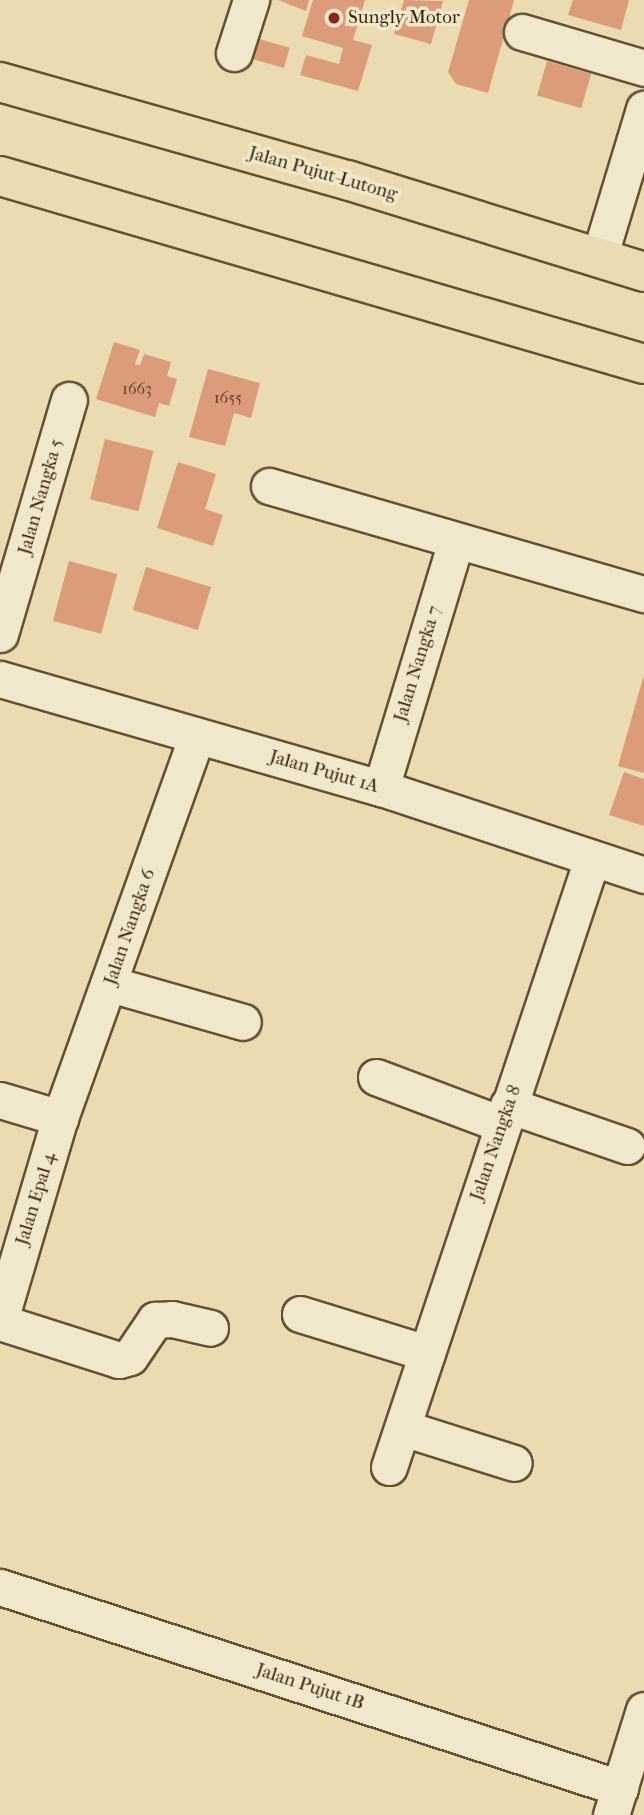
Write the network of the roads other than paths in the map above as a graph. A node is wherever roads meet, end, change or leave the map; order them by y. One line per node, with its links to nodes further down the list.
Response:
1 (251, 0): 3 (street)
2 (522, 32): 4 (street)
3 (234, 53)
4 (644, 68)
5 (0, 82): 8 (highway, Jalan Pujut-Lutong)
6 (644, 109): 8 (street)
7 (0, 176): 10 (highway)
8 (599, 258): 9 (highway, Jalan Pujut-Lutong)
9 (644, 272)
10 (644, 364)
11 (69, 400): 15 (street, Jalan Nangka 5)
12 (268, 486): 13 (street)
13 (456, 541): 14 (street); 18 (street, Jalan Nangka 7)
14 (644, 594)
15 (0, 634)
16 (0, 679): 17 (street, Jalan Pujut 1A)
17 (197, 736): 18 (street, Jalan Pujut 1A); 21 (street, Jalan Nangka 6)
18 (381, 788): 19 (street, Jalan Pujut 1A)
19 (592, 859): 20 (street, Jalan Pujut 1A); 25 (street, Jalan Nangka 8)
20 (644, 875)
21 (110, 984): 22 (street); 26 (street, Jalan Nangka 6)
22 (243, 1022)
23 (376, 1077): 25 (street)
24 (0, 1100): 26 (street)
25 (505, 1115): 27 (street); 31 (street, Jalan Nangka 8)
26 (60, 1118): 29 (street, Jalan Epal 4)
27 (627, 1146)
28 (300, 1314): 31 (street)
29 (0, 1321): 30 (street)
30 (210, 1328)
31 (427, 1353): 32 (street, Jalan Nangka 8)
32 (403, 1428): 33 (street); 34 (street, Jalan Nangka 8)
33 (514, 1463)
34 (389, 1467)
35 (0, 1587): 37 (street, Jalan Pujut 1B)
36 (644, 1710): 37 (street)
37 (615, 1801)

